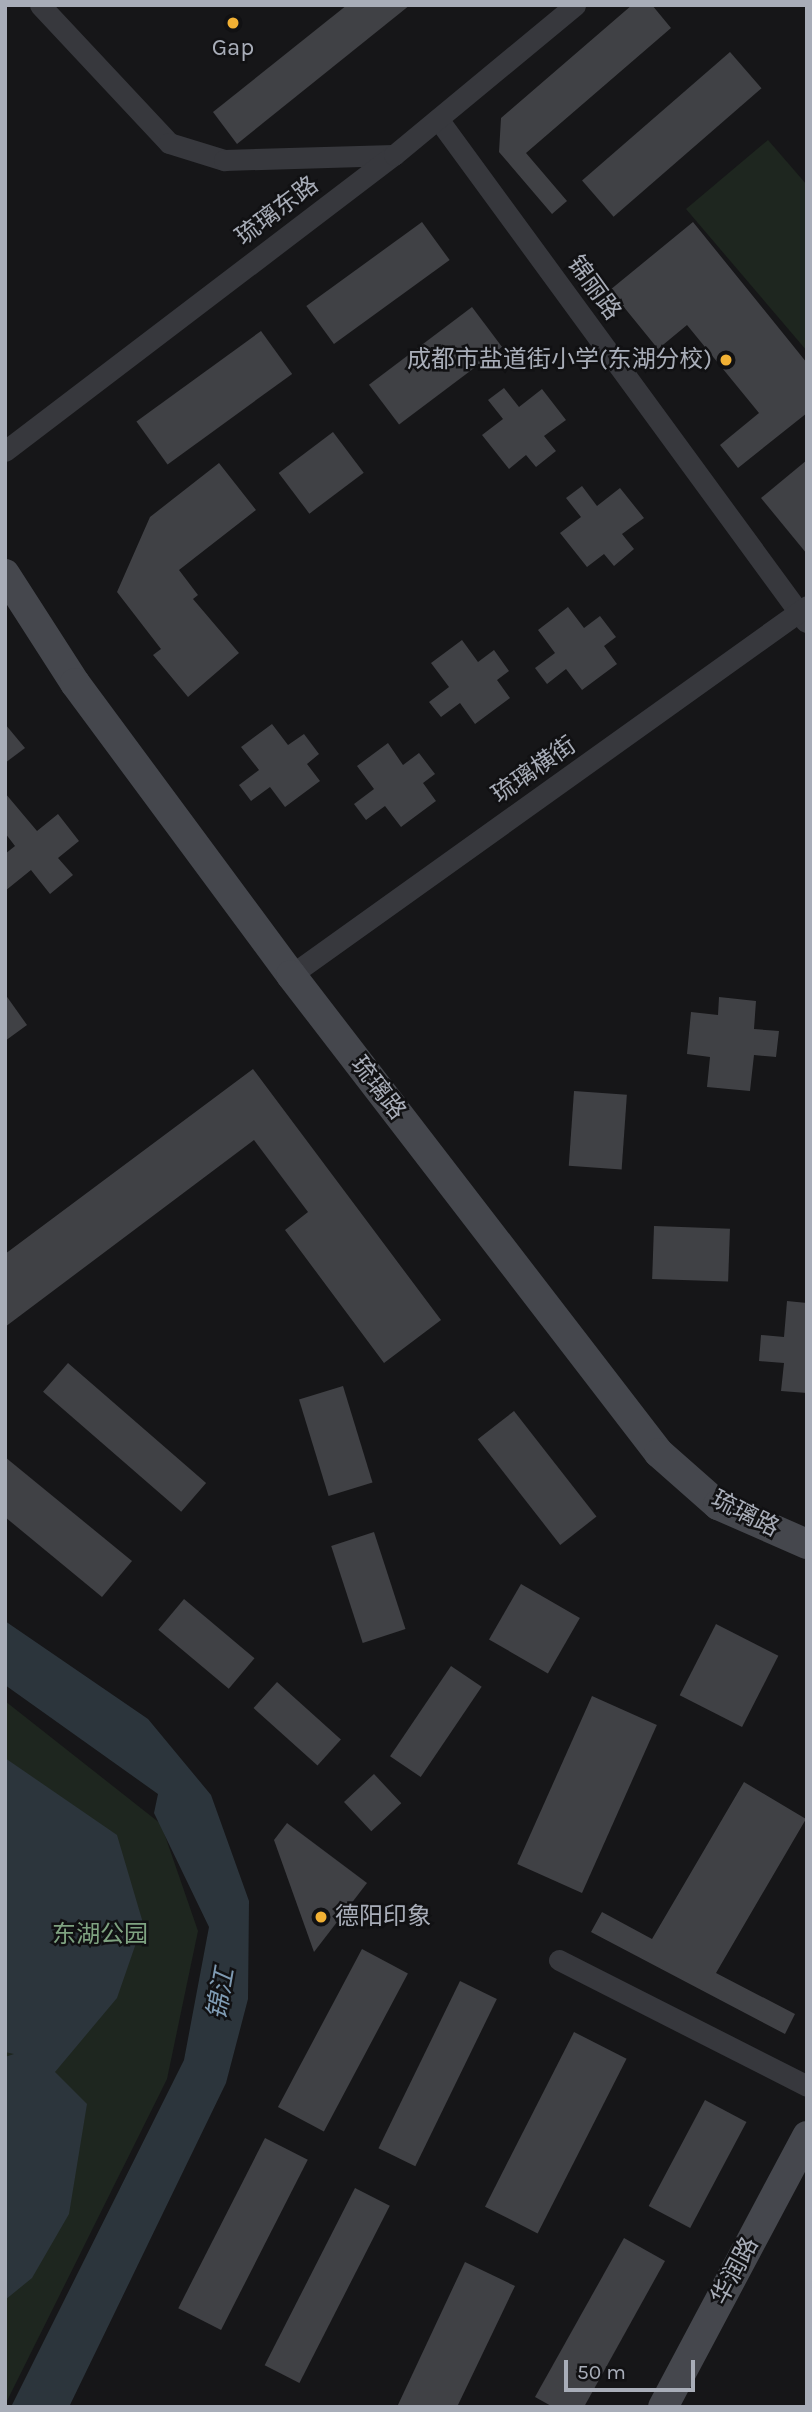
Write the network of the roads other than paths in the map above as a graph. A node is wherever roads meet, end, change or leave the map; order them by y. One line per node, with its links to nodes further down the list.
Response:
1 (40, 5): 4 (street)
2 (575, 5): 3 (street, 琉璃东路)
3 (438, 120): 4 (street, 琉璃东路); 7 (street, 锦丽路)
4 (394, 155): 5 (street, 琉璃东路)
5 (5, 452)
6 (5, 574): 8 (street, 琉璃路)
7 (804, 614): 8 (street, 琉璃横街)
8 (290, 975): 9 (street, 琉璃路)
9 (807, 1544)
10 (559, 1960): 11 (street)
11 (807, 2086)
12 (807, 2136): 13 (street, 华润路)
13 (663, 2407)

